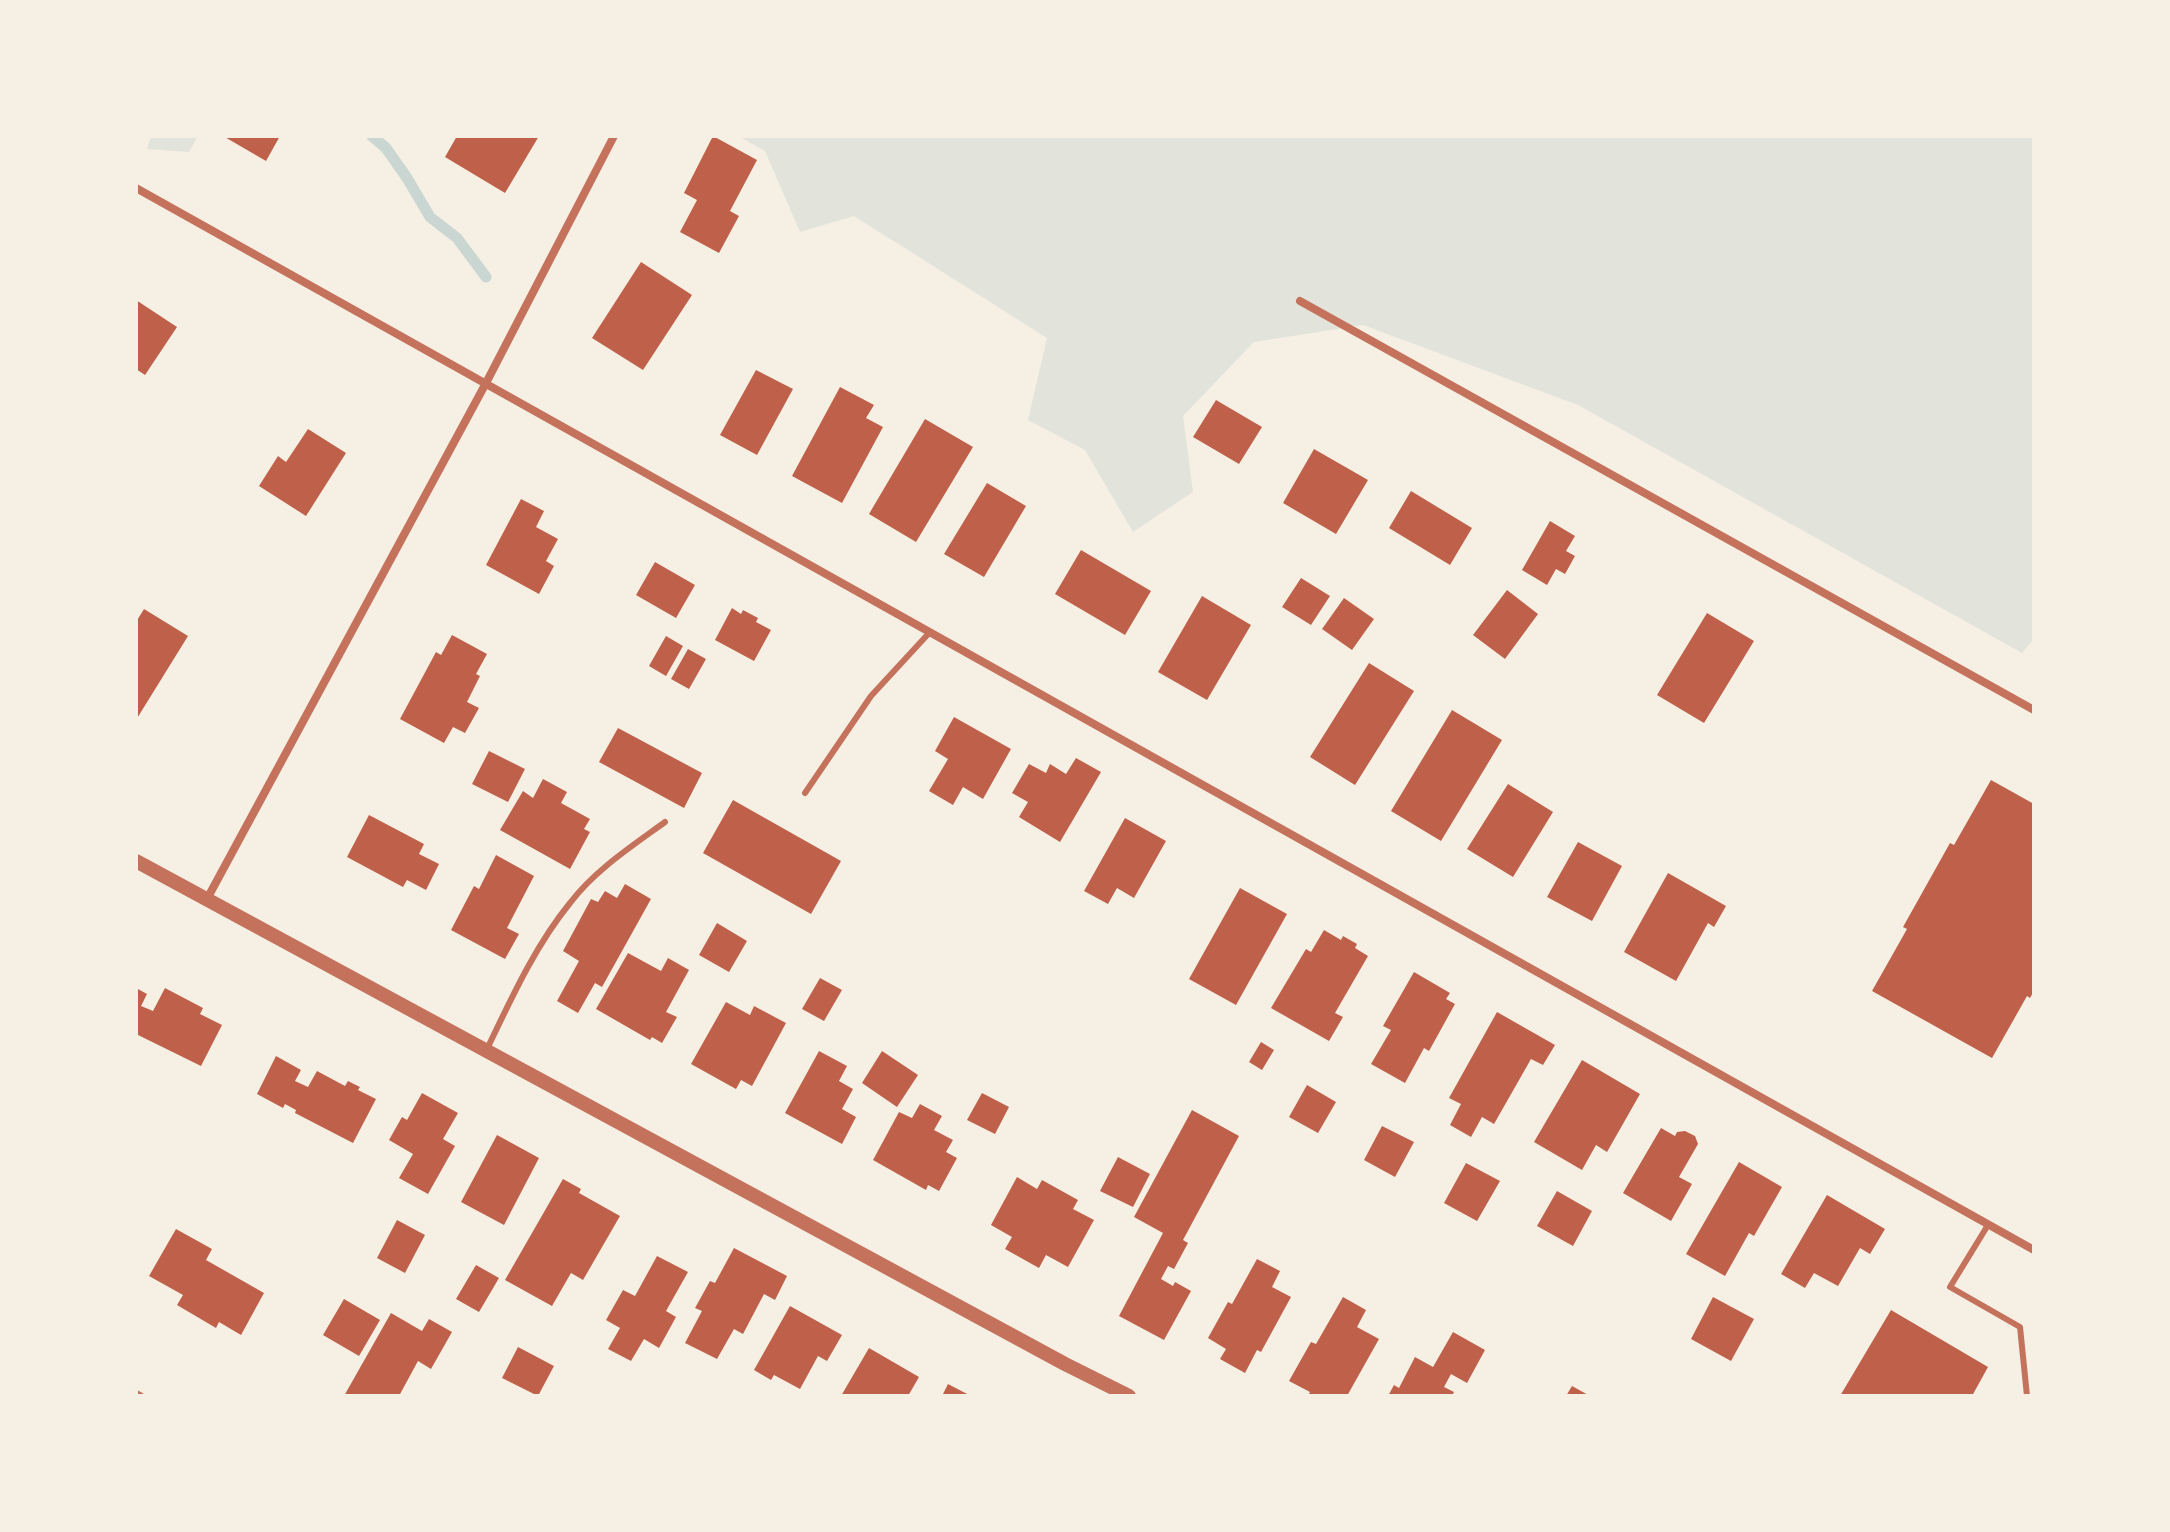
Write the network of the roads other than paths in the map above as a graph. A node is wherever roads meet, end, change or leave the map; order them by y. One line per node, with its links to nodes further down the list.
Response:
1 (614, 136): 4 (street)
2 (136, 188): 4 (street)
3 (1300, 301): 6 (street)
4 (486, 383): 5 (street); 10 (street)
5 (930, 632): 7 (lane); 12 (street)
6 (2034, 710)
7 (805, 793)
8 (665, 822): 11 (lane)
9 (136, 861): 10 (street)
10 (207, 899): 11 (street)
11 (487, 1049): 14 (street)
12 (1988, 1225): 13 (street); 15 (lane)
13 (2034, 1250)
14 (1129, 1396)
15 (2027, 1396)

